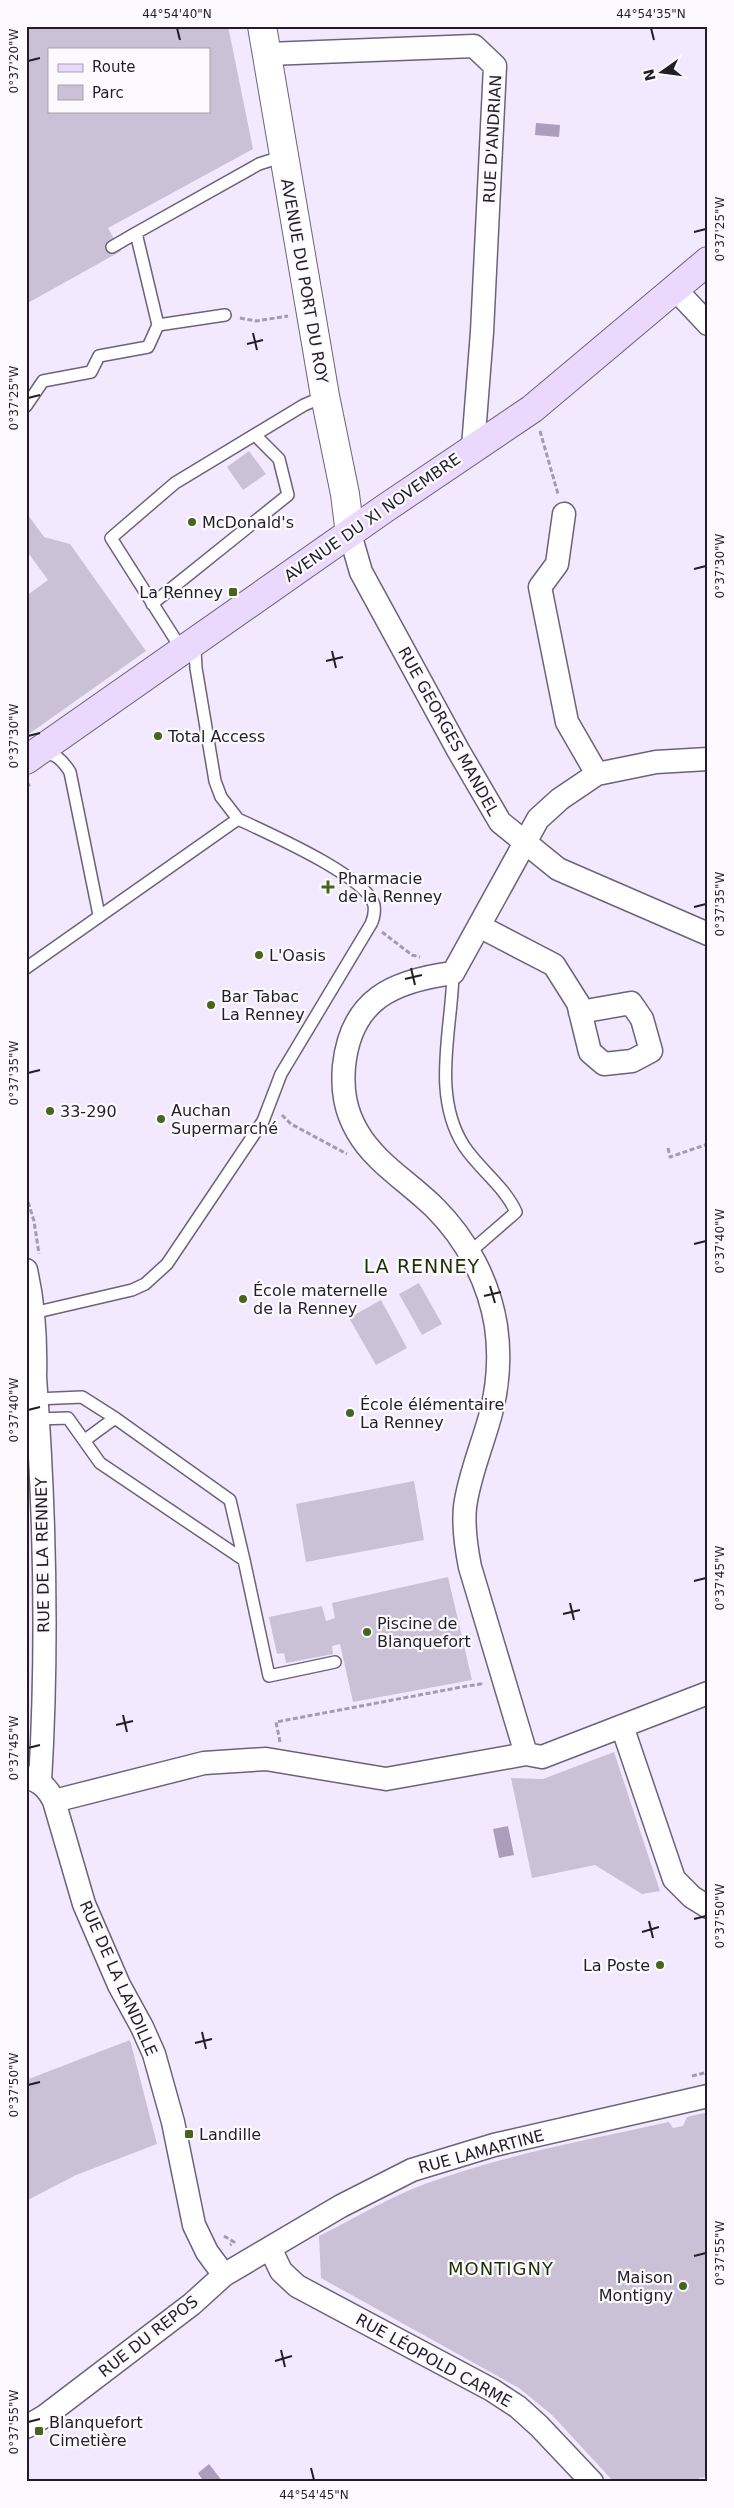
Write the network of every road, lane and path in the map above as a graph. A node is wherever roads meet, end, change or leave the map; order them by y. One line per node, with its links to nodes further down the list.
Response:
1 (262, 26): 2 (street, AVENUE DU PORT DU ROY)
2 (268, 54): 3 (street, AVENUE DU PORT DU ROY); 16 (street, RUE D'ANDRIAN)
3 (284, 156): 4 (lane); 12 (street, AVENUE DU PORT DU ROY)
4 (136, 233): 5 (lane); 11 (lane)
5 (112, 247)
6 (708, 261): 7 (main road, AVENUE DU XI NOVEMBRE)
7 (676, 290): 10 (street); 14 (main road, AVENUE DU XI NOVEMBRE)
8 (225, 315): 9 (path); 11 (lane)
9 (288, 316)
10 (708, 324)
11 (158, 326): 13 (lane)
12 (324, 396): 15 (lane); 18 (street, AVENUE DU PORT DU ROY)
13 (26, 406)
14 (532, 409): 16 (main road, AVENUE DU XI NOVEMBRE); 17 (path)
15 (255, 435): 19 (lane); 19 (lane)
16 (473, 447): 18 (main road, AVENUE DU XI NOVEMBRE)
17 (564, 514): 23 (street)
18 (350, 534): 20 (main road, AVENUE DU XI NOVEMBRE); 25 (street, RUE GEORGES MANDEL)
19 (152, 604): 20 (lane)
20 (192, 642): 21 (main road, AVENUE DU XI NOVEMBRE); 24 (lane)
21 (31, 757): 26 (lane)
22 (708, 759): 23 (street)
23 (597, 774): 25 (street)
24 (238, 819): 26 (lane); 27 (lane)
25 (526, 842): 28 (street); 29 (street, RUE GEORGES MANDEL)
26 (99, 916): 31 (lane)
27 (371, 924): 30 (path); 33 (lane)
28 (479, 926): 30 (street); 32 (street)
29 (708, 934)
30 (456, 967): 36 (street); 38 (lane)
31 (26, 968)
32 (580, 1012)
33 (271, 1103): 36 (path); 40 (lane)
34 (708, 1144): 35 (path)
35 (668, 1148)
36 (370, 1150): 38 (street)
37 (26, 1195): 39 (path)
38 (470, 1252): 49 (street)
39 (33, 1263): 40 (street, RUE DE LA RENNEY)
40 (33, 1313): 41 (street, RUE DE LA RENNEY)
41 (37, 1409): 42 (lane); 43 (lane); 51 (street, RUE DE LA RENNEY)
42 (115, 1418): 43 (lane); 44 (lane)
43 (85, 1440): 44 (lane)
44 (244, 1560): 45 (lane)
45 (335, 1662)
46 (488, 1691): 50 (path)
47 (708, 1693): 48 (street)
48 (622, 1726): 49 (street); 53 (street)
49 (526, 1754): 50 (street)
50 (284, 1761): 52 (street)
51 (33, 1779): 52 (street, RUE DE LA LANDILLE)
52 (54, 1801): 58 (street, RUE DE LA LANDILLE)
53 (708, 1907)
54 (708, 2096): 57 (street, RUE LAMARTINE)
55 (220, 2232): 56 (path)
56 (226, 2249)
57 (271, 2250): 58 (street, RUE DU REPOS); 60 (street, RUE LÉOPOLD CARME)
58 (224, 2275): 59 (street, RUE DU REPOS)
59 (26, 2427)
60 (592, 2482)

